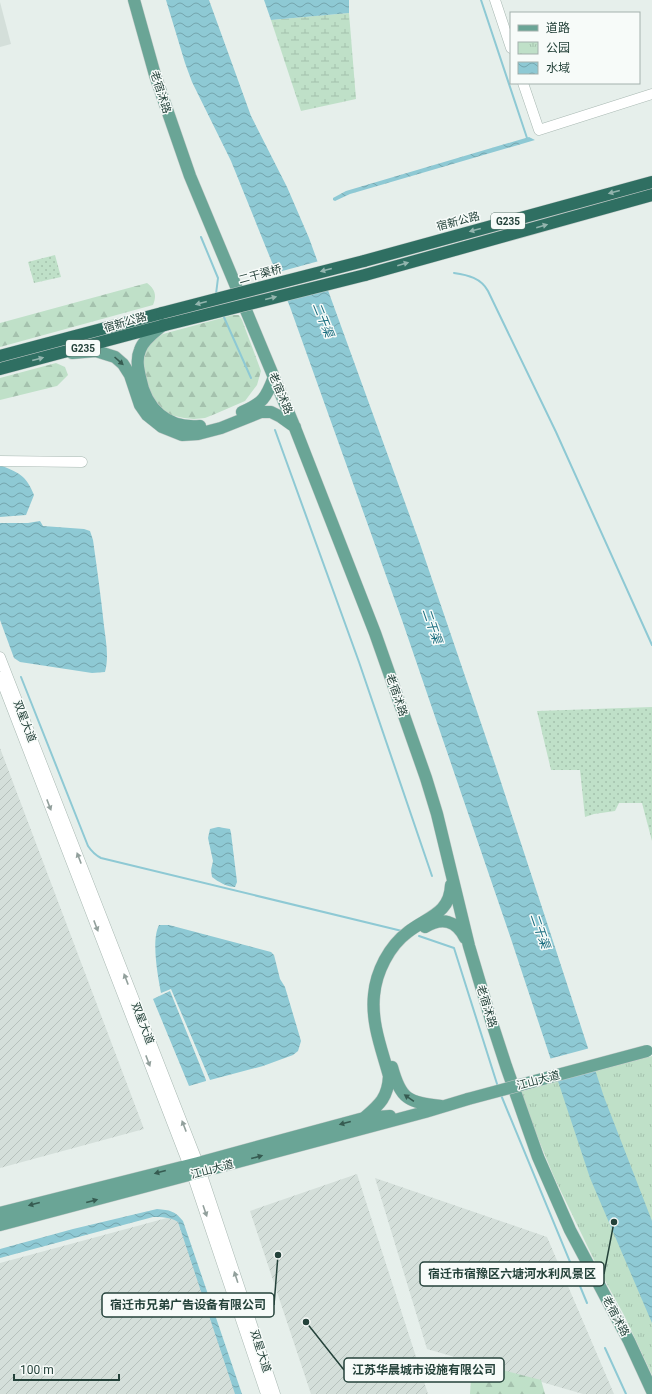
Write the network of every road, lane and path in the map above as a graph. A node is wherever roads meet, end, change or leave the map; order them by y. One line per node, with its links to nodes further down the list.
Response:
1 (134, 0): 13 (main road, 老宿沭路)
2 (495, 0): 3 (street)
3 (510, 45)
4 (523, 84): 5 (street)
5 (652, 94)
6 (652, 182): 8 (highway, 宿新公路 / G235, one-way to 8)
7 (652, 195): 9 (highway, G235, one-way to 7, bridge)
8 (364, 261): 9 (highway, 二干渠桥 / G235, one-way to 9, bridge)
9 (163, 321): 10 (highway, 宿新公路 / G235); 11 (highway, 宿新公路 / G235); 13 (main road)
10 (55, 355): 12 (highway, 宿新公路 / G235, one-way to 10); 14 (main road, one-way to 14)
11 (0, 356)
12 (0, 369)
13 (274, 376): 14 (main road, 老宿沭路)
14 (295, 428): 19 (main road, 老宿沭路)
15 (0, 461): 16 (street)
16 (82, 462)
17 (0, 657): 27 (street, 双星大道, one-way to 17)
18 (0, 677): 27 (street, 双星大道, one-way to 27)
19 (450, 862): 20 (main road, 老宿沭路); 26 (main road)
20 (456, 895): 21 (main road); 22 (main road, 老宿沭路)
21 (433, 923): 22 (main road); 24 (main road, one-way to 21)
22 (469, 946): 30 (main road, 老宿沭路)
23 (650, 1050): 24 (main road, 江山大道, bridge)
24 (446, 1106): 25 (main road, 江山大道)
25 (425, 1112): 26 (main road, 江山大道); 27 (main road, 江山大道, one-way to 25)
26 (364, 1118): 27 (main road, 江山大道, one-way to 27)
27 (195, 1168): 28 (main road, 江山大道, one-way to 28); 29 (main road, 江山大道, one-way to 27); 31 (street, 双星大道, one-way to 31); 32 (street, 双星大道, one-way to 27)
28 (0, 1213)
29 (0, 1225)
30 (652, 1391)
31 (266, 1394)
32 (275, 1394)

